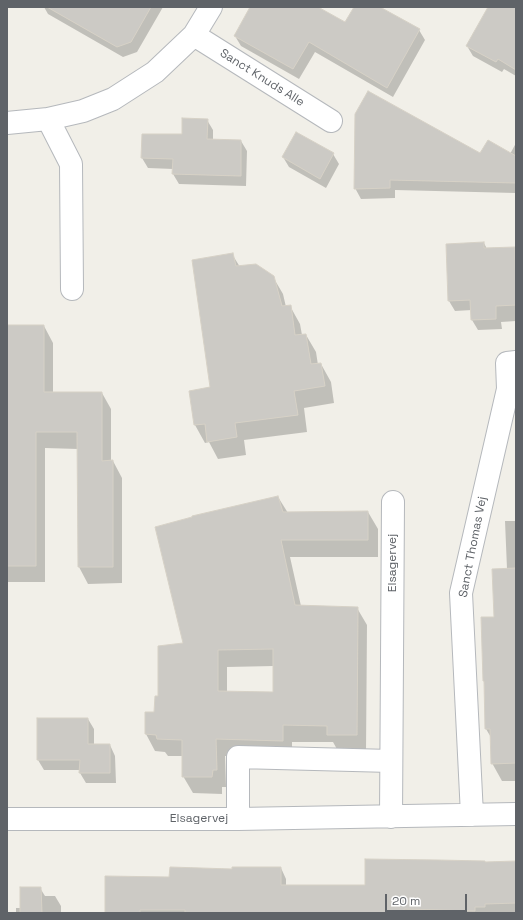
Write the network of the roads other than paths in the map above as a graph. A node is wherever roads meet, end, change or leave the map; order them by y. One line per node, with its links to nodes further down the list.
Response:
1 (211, 7): 2 (street)
2 (194, 35): 3 (street); 4 (street, Sanct Knuds Alle)
3 (48, 119): 5 (street); 6 (street)
4 (331, 121)
5 (7, 123)
6 (72, 289)
7 (516, 362): 11 (street, Sanct Thomas Vej)
8 (393, 502): 9 (street, Elsagervej)
9 (391, 761): 12 (street, Elsagervej); 13 (street)
10 (516, 814): 11 (street, Elsagervej)
11 (472, 815): 12 (street, Elsagervej)
12 (391, 817): 13 (street, Elsagervej)
13 (238, 819): 14 (street, Elsagervej)
14 (7, 820)

